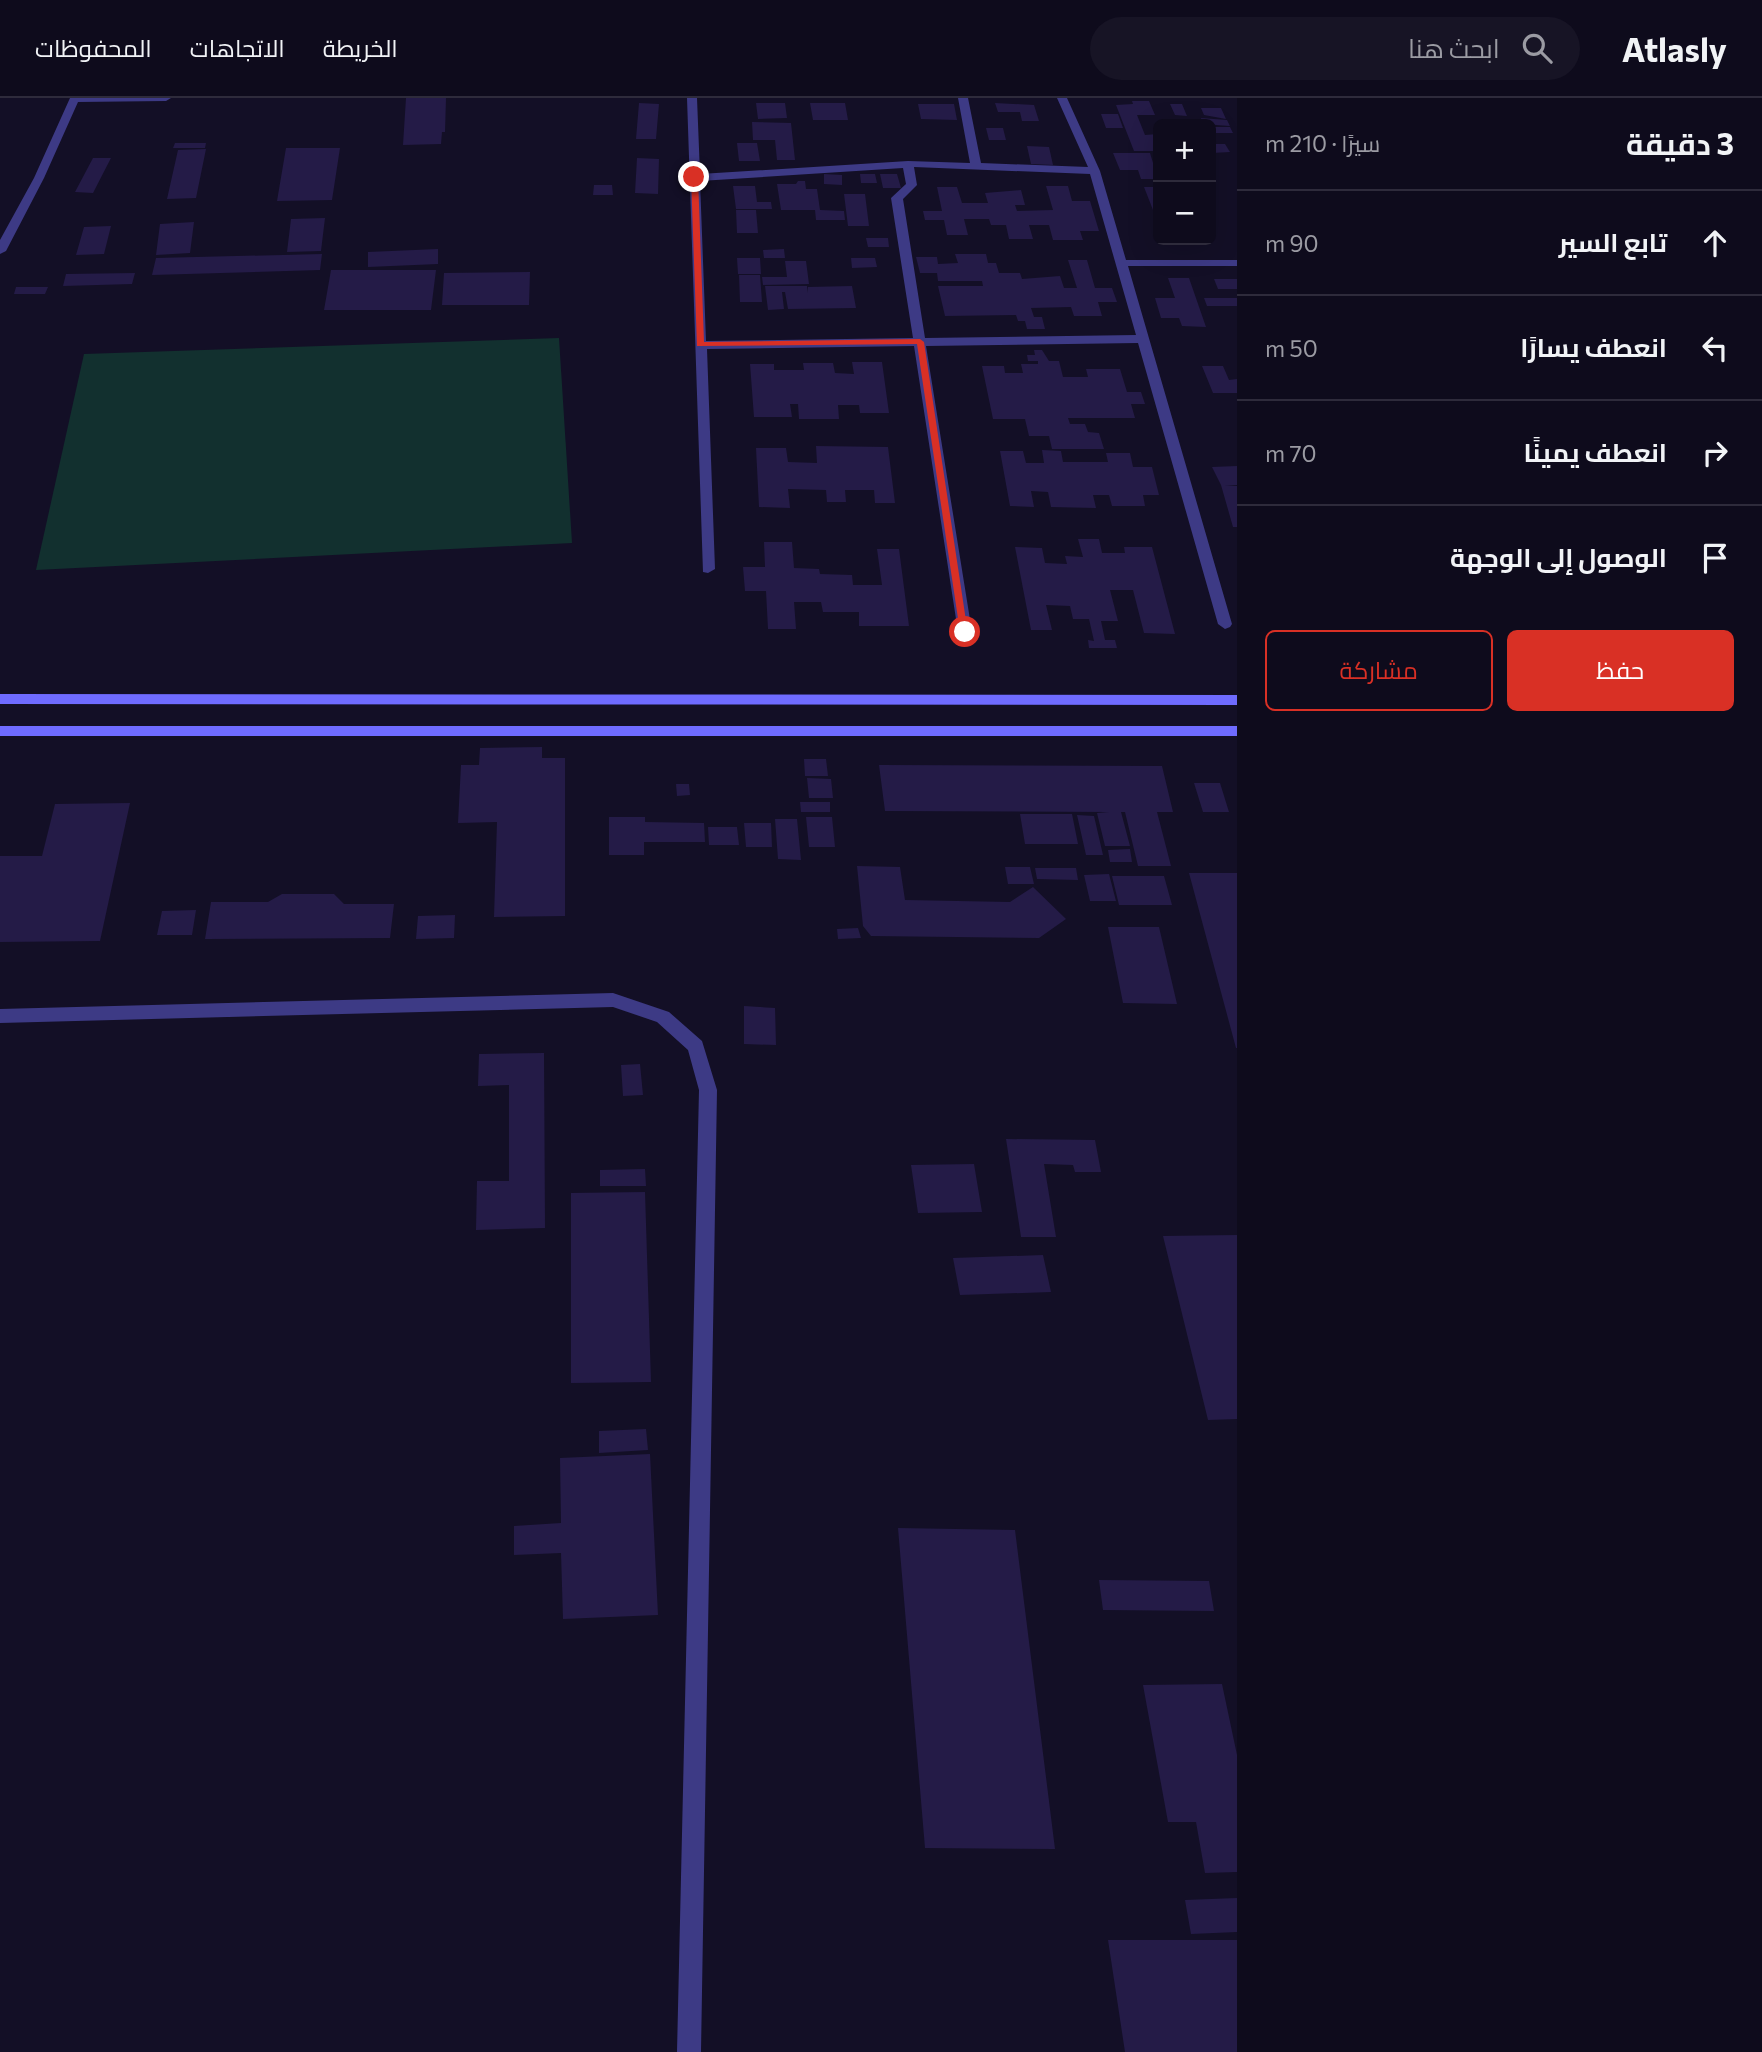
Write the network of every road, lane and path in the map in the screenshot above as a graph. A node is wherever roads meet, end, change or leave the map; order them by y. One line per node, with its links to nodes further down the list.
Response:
1 (166, 98): 5 (street)
2 (692, 98): 9 (street)
3 (963, 98): 7 (street)
4 (1062, 98): 8 (street)
5 (74, 99): 10 (street)
6 (908, 163): 7 (street); 9 (street); 14 (street)
7 (976, 167): 8 (street)
8 (1095, 171): 11 (street)
9 (694, 177): 15 (street)
10 (0, 251)
11 (1121, 263): 12 (street); 13 (street)
12 (1237, 264)
13 (1145, 339): 14 (street); 17 (street)
14 (920, 342): 15 (street); 18 (street)
15 (700, 345): 16 (street)
16 (708, 569)
17 (1225, 624)
18 (965, 632)
19 (0, 699): 20 (main road)
20 (1237, 700)
21 (0, 731): 22 (main road)
22 (1237, 731)
23 (0, 1016): 24 (street)
24 (689, 2052)

